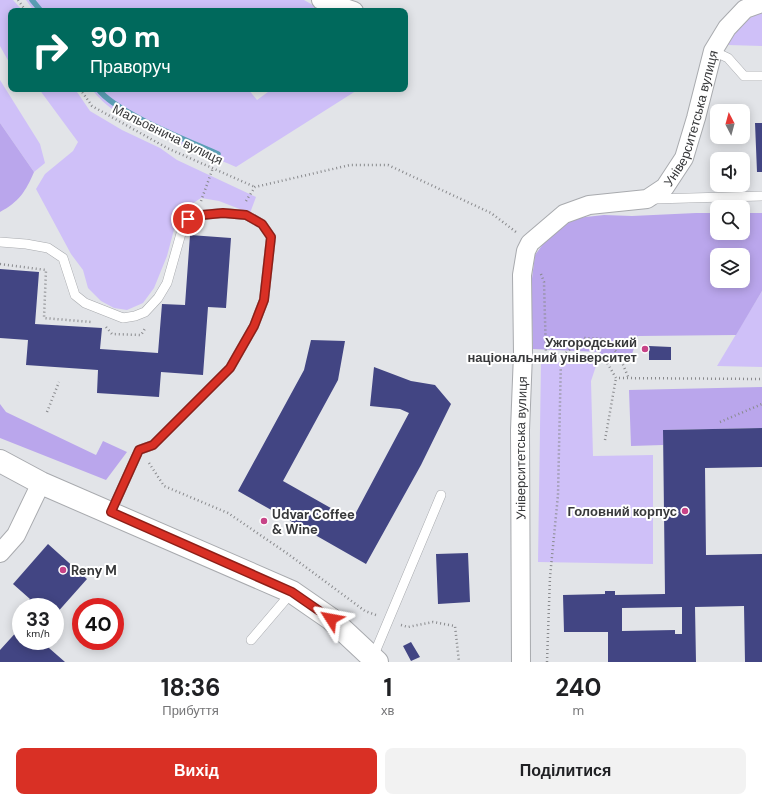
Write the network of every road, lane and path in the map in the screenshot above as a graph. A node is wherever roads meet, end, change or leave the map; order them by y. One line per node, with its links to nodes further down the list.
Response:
1 (321, 0): 3 (street)
2 (762, 3): 4 (street, Університетська вулиця)
3 (345, 8)
4 (713, 51): 5 (lane); 9 (street, Університетська вулиця)
5 (762, 76)
6 (82, 92): 7 (path, Мальовнича вулиця)
7 (213, 168): 10 (path); 12 (path, Мальовнича вулиця)
8 (762, 196): 9 (lane)
9 (647, 199): 12 (street, Університетська вулиця)
10 (195, 217): 11 (lane); 27 (lane)
11 (0, 242)
12 (530, 243): 17 (street, Університетська вулиця)
13 (0, 264): 14 (path)
14 (94, 322)
15 (101, 322): 16 (path)
16 (148, 323)
17 (523, 354): 18 (path); 38 (street, Університетська вулиця)
18 (561, 357): 19 (path); 20 (path); 39 (path)
19 (616, 378): 20 (path); 26 (path)
20 (629, 379): 21 (path)
21 (762, 379)
22 (59, 382): 24 (path)
23 (762, 404): 25 (path)
24 (47, 412)
25 (720, 422)
26 (604, 440)
27 (139, 450): 31 (lane); 34 (path)
28 (0, 461): 29 (street)
29 (41, 483): 31 (street); 32 (street)
30 (441, 495): 34 (lane)
31 (111, 512): 33 (street)
32 (0, 553)
33 (292, 592): 35 (lane); 36 (street)
34 (388, 620): 36 (lane); 37 (path)
35 (251, 640)
36 (375, 659)
37 (459, 662)
38 (521, 662)
39 (547, 662)

